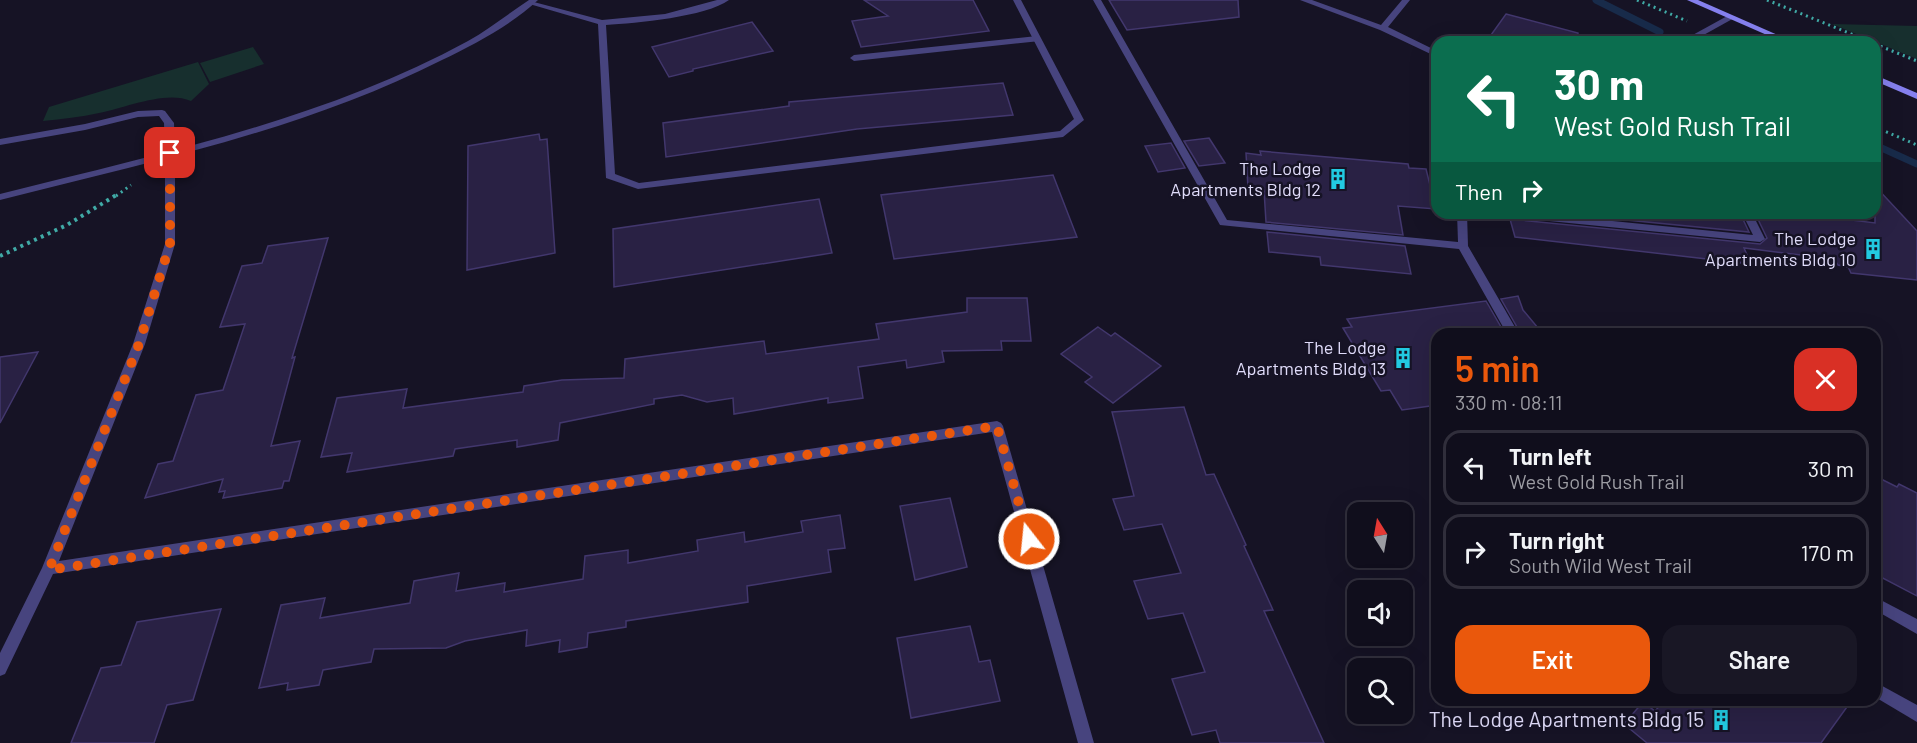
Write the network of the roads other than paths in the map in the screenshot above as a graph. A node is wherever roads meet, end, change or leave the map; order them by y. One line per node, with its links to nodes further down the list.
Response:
1 (725, 0): 9 (street)
2 (1017, 0): 13 (street)
3 (1096, 0): 24 (street)
4 (1304, 0): 10 (street)
5 (1406, 0): 10 (street)
6 (1691, 0): 8 (main road)
7 (532, 1): 9 (street); 19 (street)
8 (1732, 17): 11 (street); 12 (main road)
9 (602, 23): 13 (street)
10 (1383, 28): 14 (street)
11 (1696, 36)
12 (1776, 36)
13 (1037, 39): 15 (street)
14 (1431, 51)
15 (854, 58)
16 (1881, 81): 17 (main road)
17 (1917, 96)
18 (0, 142): 19 (street)
19 (170, 153): 20 (street); 26 (street)
20 (0, 197)
21 (1462, 219): 24 (street)
22 (1558, 219): 23 (street)
23 (1750, 219)
24 (1463, 246): 25 (street)
25 (1510, 328)
26 (49, 570): 29 (street); 32 (street)
27 (1881, 606): 28 (street)
28 (1917, 627)
29 (0, 669)
30 (1881, 693): 31 (street)
31 (1917, 714)
32 (1086, 743)

